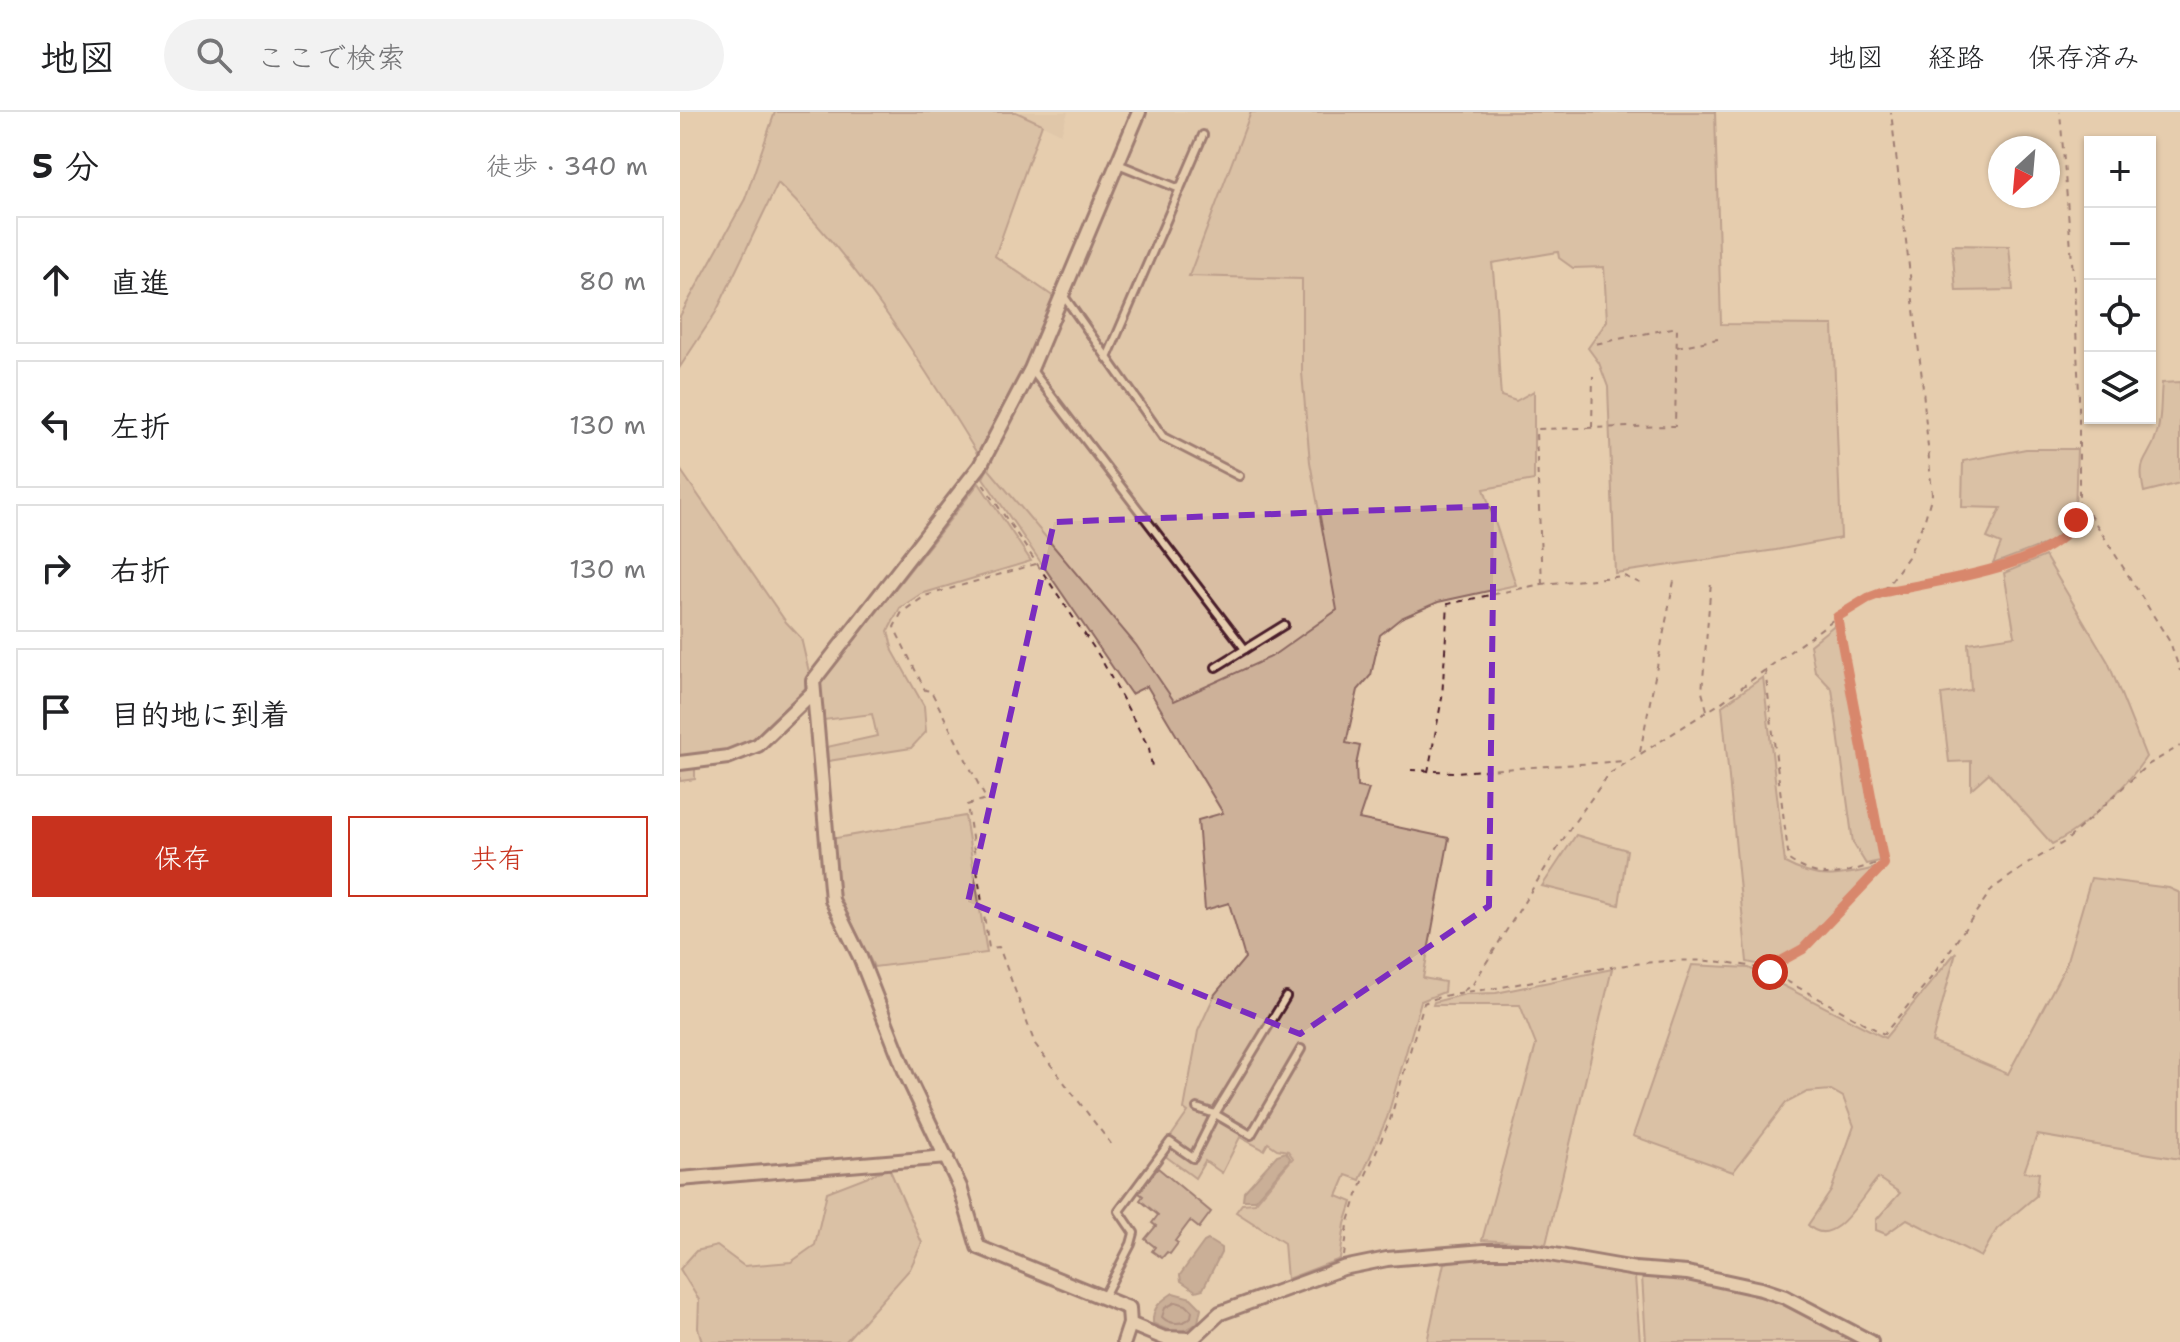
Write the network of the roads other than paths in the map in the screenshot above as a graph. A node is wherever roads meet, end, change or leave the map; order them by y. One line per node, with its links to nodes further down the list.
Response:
1 (1139, 112): 3 (street)
2 (1203, 135): 4 (lane)
3 (1118, 164): 4 (lane); 5 (street)
4 (1180, 189): 6 (lane)
5 (1063, 295): 6 (lane); 7 (street)
6 (1107, 358): 8 (lane)
7 (1031, 369): 10 (lane); 12 (street)
8 (1239, 476)
9 (1284, 625): 10 (lane)
10 (1245, 649): 11 (lane)
11 (1216, 667)
12 (813, 692): 13 (street); 18 (street)
13 (680, 763)
14 (1286, 997): 17 (lane)
15 (1301, 1049): 17 (lane)
16 (1197, 1108): 17 (lane)
17 (1215, 1114): 20 (lane)
18 (947, 1157): 19 (street); 20 (street)
19 (680, 1179)
20 (1103, 1298): 21 (street)
21 (1130, 1324): 22 (street); 23 (street)
22 (1124, 1342)
23 (1871, 1342)

